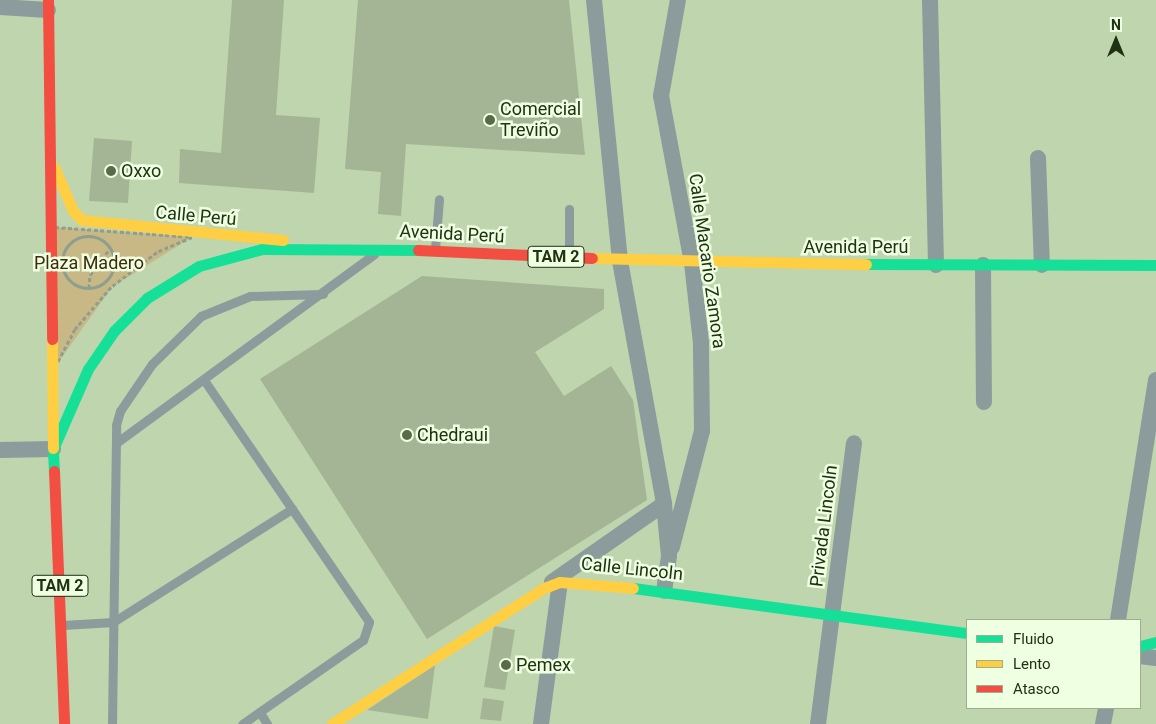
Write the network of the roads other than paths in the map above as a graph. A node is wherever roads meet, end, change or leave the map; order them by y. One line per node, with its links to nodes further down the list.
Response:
1 (594, 0): 15 (street, Calle Macario Zamora)
2 (678, 0): 16 (street, Calle Macario Zamora)
3 (930, 0): 17 (street)
4 (48, 5): 5 (street); 6 (main road)
5 (0, 7)
6 (49, 154): 10 (main road); 11 (main road)
7 (1038, 158): 19 (street)
8 (439, 199): 13 (lane)
9 (569, 209): 14 (lane)
10 (75, 216): 11 (main road); 12 (main road, Calle Perú)
11 (50, 226): 27 (main road)
12 (382, 248): 13 (main road, Avenida Perú / TAM 2); 21 (lane); 27 (main road, Avenida Perú / TAM 2)
13 (435, 251): 14 (main road, Avenida Perú / TAM 2)
14 (569, 258): 15 (main road, Avenida Perú / TAM 2)
15 (620, 261): 16 (main road, Avenida Perú / TAM 2); 29 (street, Calle Macario Zamora)
16 (692, 264): 17 (main road, Avenida Perú / TAM 2); 31 (street, Calle Macario Zamora)
17 (936, 265): 18 (main road, Avenida Perú / TAM 2)
18 (984, 265): 19 (main road, Avenida Perú / TAM 2); 24 (street)
19 (1042, 265): 20 (main road, Avenida Perú / TAM 2)
20 (1156, 265)
21 (323, 294): 22 (lane); 25 (lane)
22 (204, 380): 25 (lane); 30 (lane)
23 (1156, 380): 36 (street)
24 (984, 402)
25 (116, 443): 37 (lane)
26 (854, 443): 35 (street, Privada Lincoln)
27 (53, 449): 28 (street); 38 (main road, TAM 2)
28 (0, 450)
29 (664, 504): 31 (street, Calle Macario Zamora); 33 (street)
30 (292, 509): 37 (lane); 45 (lane)
31 (669, 556): 34 (street, Calle Macario Zamora)
32 (560, 582): 33 (main road, Calle Lincoln); 34 (main road, Calle Lincoln); 51 (street)
33 (544, 588): 50 (main road, Calle Lincoln)
34 (664, 591): 35 (main road, Calle Lincoln)
35 (833, 614): 39 (main road, Calle Lincoln); 52 (street, Privada Lincoln)
36 (1118, 619)
37 (113, 622): 38 (lane); 47 (lane)
38 (62, 625): 46 (main road, TAM 2)
39 (966, 632)
40 (1156, 642): 41 (main road)
41 (1141, 646)
42 (1141, 656): 43 (street)
43 (1156, 658)
44 (1106, 709): 53 (street)
45 (261, 714): 48 (lane); 49 (lane)
46 (64, 724)
47 (112, 724)
48 (242, 724)
49 (267, 724)
50 (332, 724)
51 (541, 724)
52 (818, 724)
53 (1104, 724)

